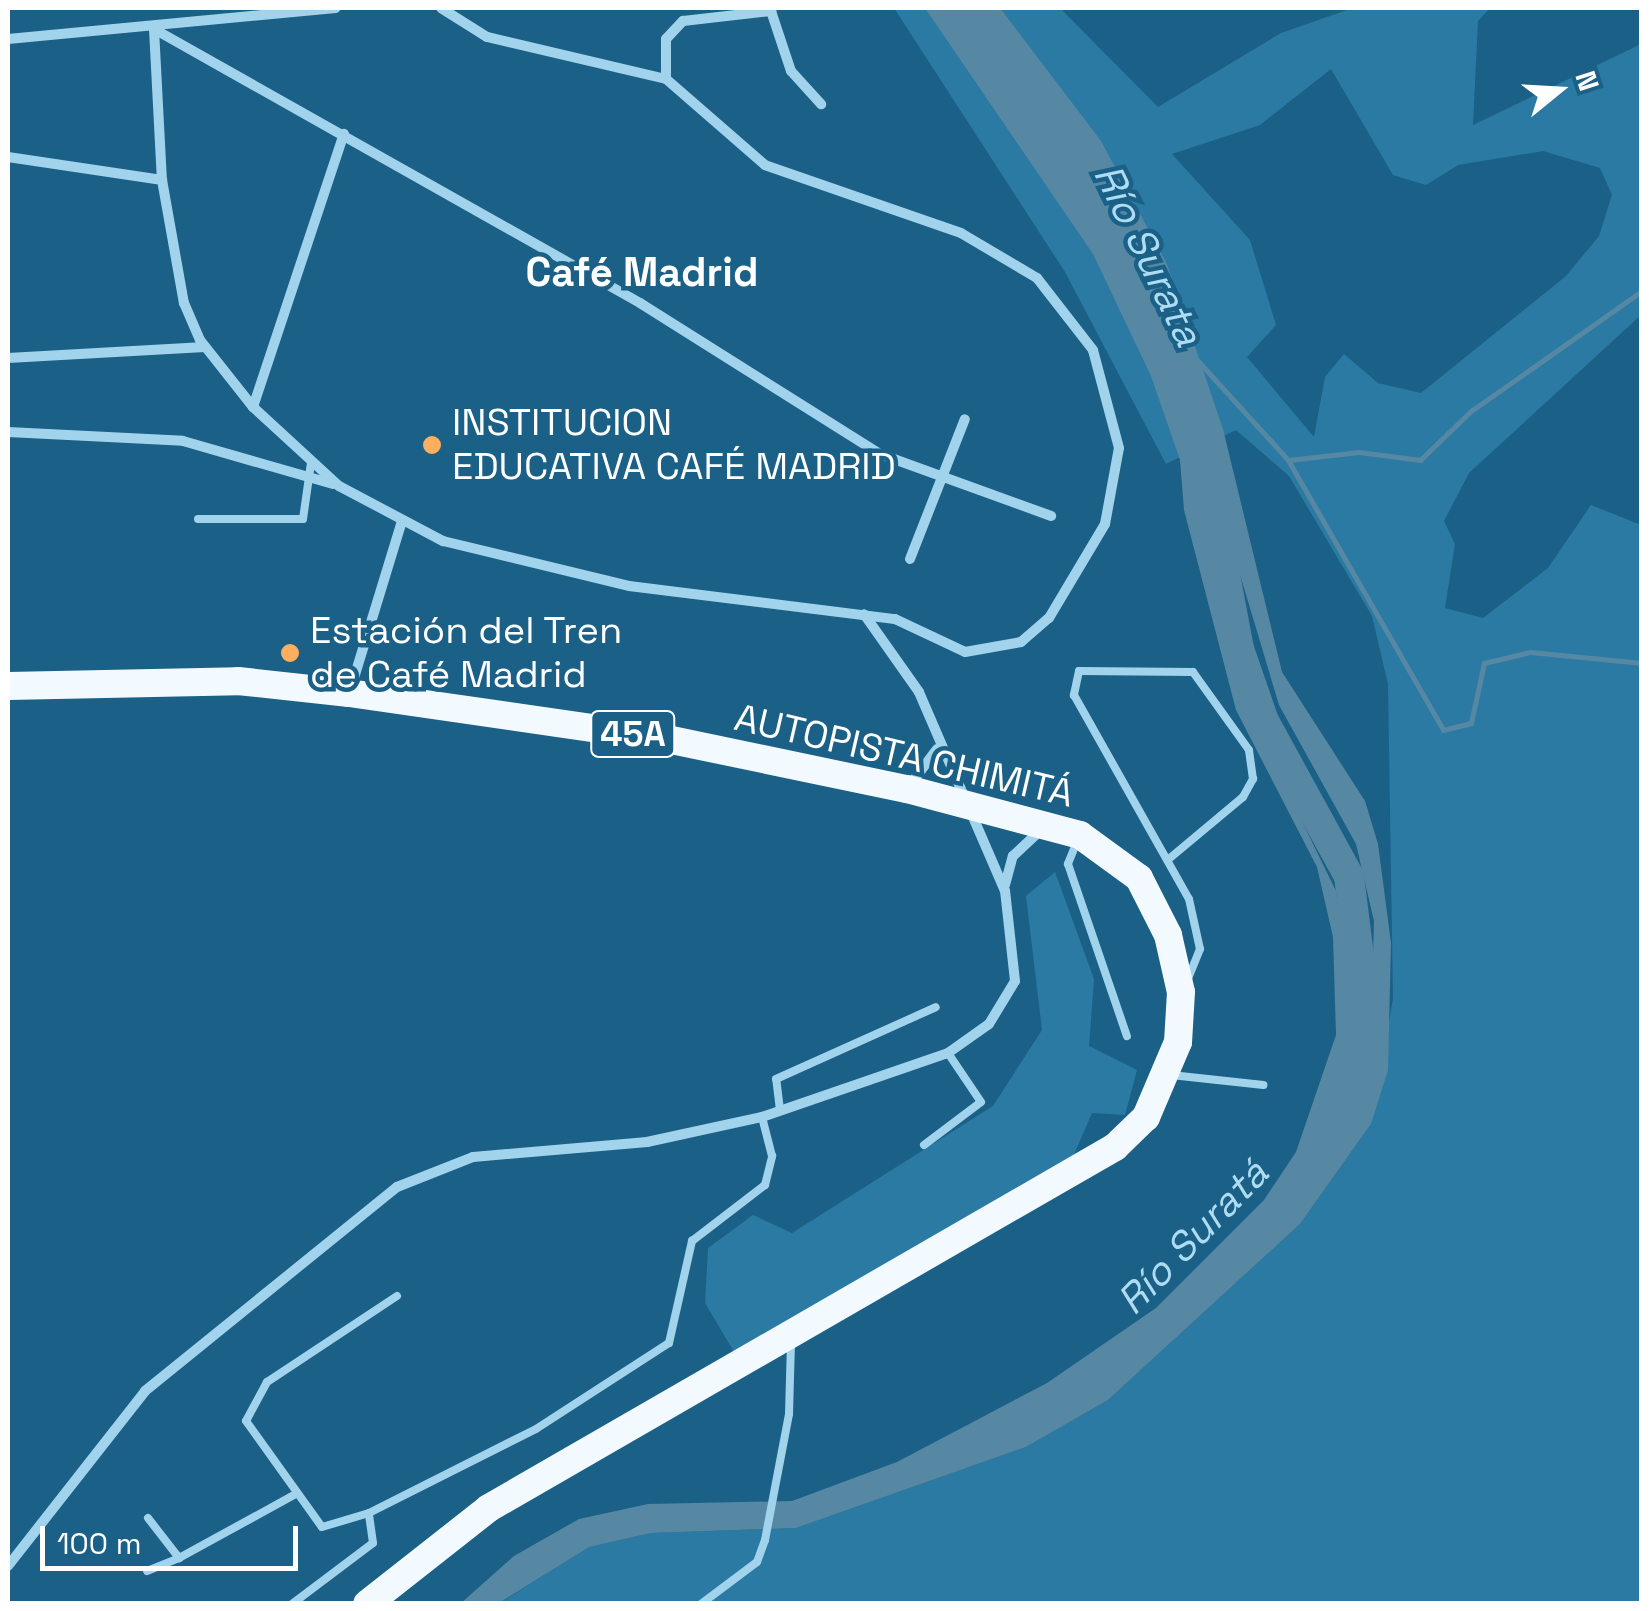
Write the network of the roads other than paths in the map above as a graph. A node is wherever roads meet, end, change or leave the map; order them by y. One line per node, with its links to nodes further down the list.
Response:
1 (336, 8): 3 (street)
2 (441, 8): 5 (street)
3 (154, 28): 4 (street); 7 (street); 9 (street)
4 (8, 39)
5 (666, 78): 6 (street); 23 (street)
6 (821, 104)
7 (344, 134): 12 (street); 16 (street)
8 (8, 156): 9 (street)
9 (162, 180): 10 (street)
10 (205, 347): 11 (street); 12 (street)
11 (8, 358)
12 (253, 407): 15 (street)
13 (965, 419): 16 (street)
14 (8, 432): 17 (street)
15 (310, 463): 17 (lane); 18 (street)
16 (936, 477): 19 (street); 22 (street)
17 (310, 478): 18 (street); 20 (lane)
18 (339, 486): 21 (street)
19 (1051, 516)
20 (198, 520)
21 (401, 524): 23 (street); 25 (street)
22 (910, 559)
23 (863, 613): 26 (street)
24 (8, 686): 25 (highway, AUTOPISTA CHIMITÁ / 45A)
25 (349, 693): 27 (highway, AUTOPISTA CHIMITÁ / 45A)
26 (937, 749): 27 (street); 28 (street)
27 (907, 789): 28 (highway, AUTOPISTA CHIMITÁ / 45A)
28 (967, 804): 29 (highway, AUTOPISTA CHIMITÁ / 45A); 31 (street)
29 (1068, 830): 31 (street); 32 (highway, AUTOPISTA CHIMITÁ / 45A); 34 (lane)
30 (1170, 858): 30 (lane); 32 (lane)
31 (1005, 891): 35 (street)
32 (1181, 992): 36 (highway, AUTOPISTA CHIMITÁ / 45A)
33 (936, 1007): 38 (lane)
34 (1126, 1036)
35 (948, 1053): 38 (street); 40 (lane)
36 (1166, 1074): 37 (lane); 42 (highway, AUTOPISTA CHIMITÁ / 45A)
37 (1263, 1085)
38 (780, 1110): 39 (street)
39 (762, 1117): 44 (lane); 47 (street)
40 (924, 1146)
41 (397, 1296): 43 (lane)
42 (791, 1337): 50 (highway, AUTOPISTA CHIMITÁ / 45A); 51 (lane)
43 (294, 1495): 44 (lane); 46 (lane)
44 (369, 1513): 49 (lane)
45 (148, 1518): 46 (lane)
46 (180, 1558): 48 (lane)
47 (8, 1566)
48 (147, 1572)
49 (292, 1604)
50 (367, 1604)
51 (701, 1604)

